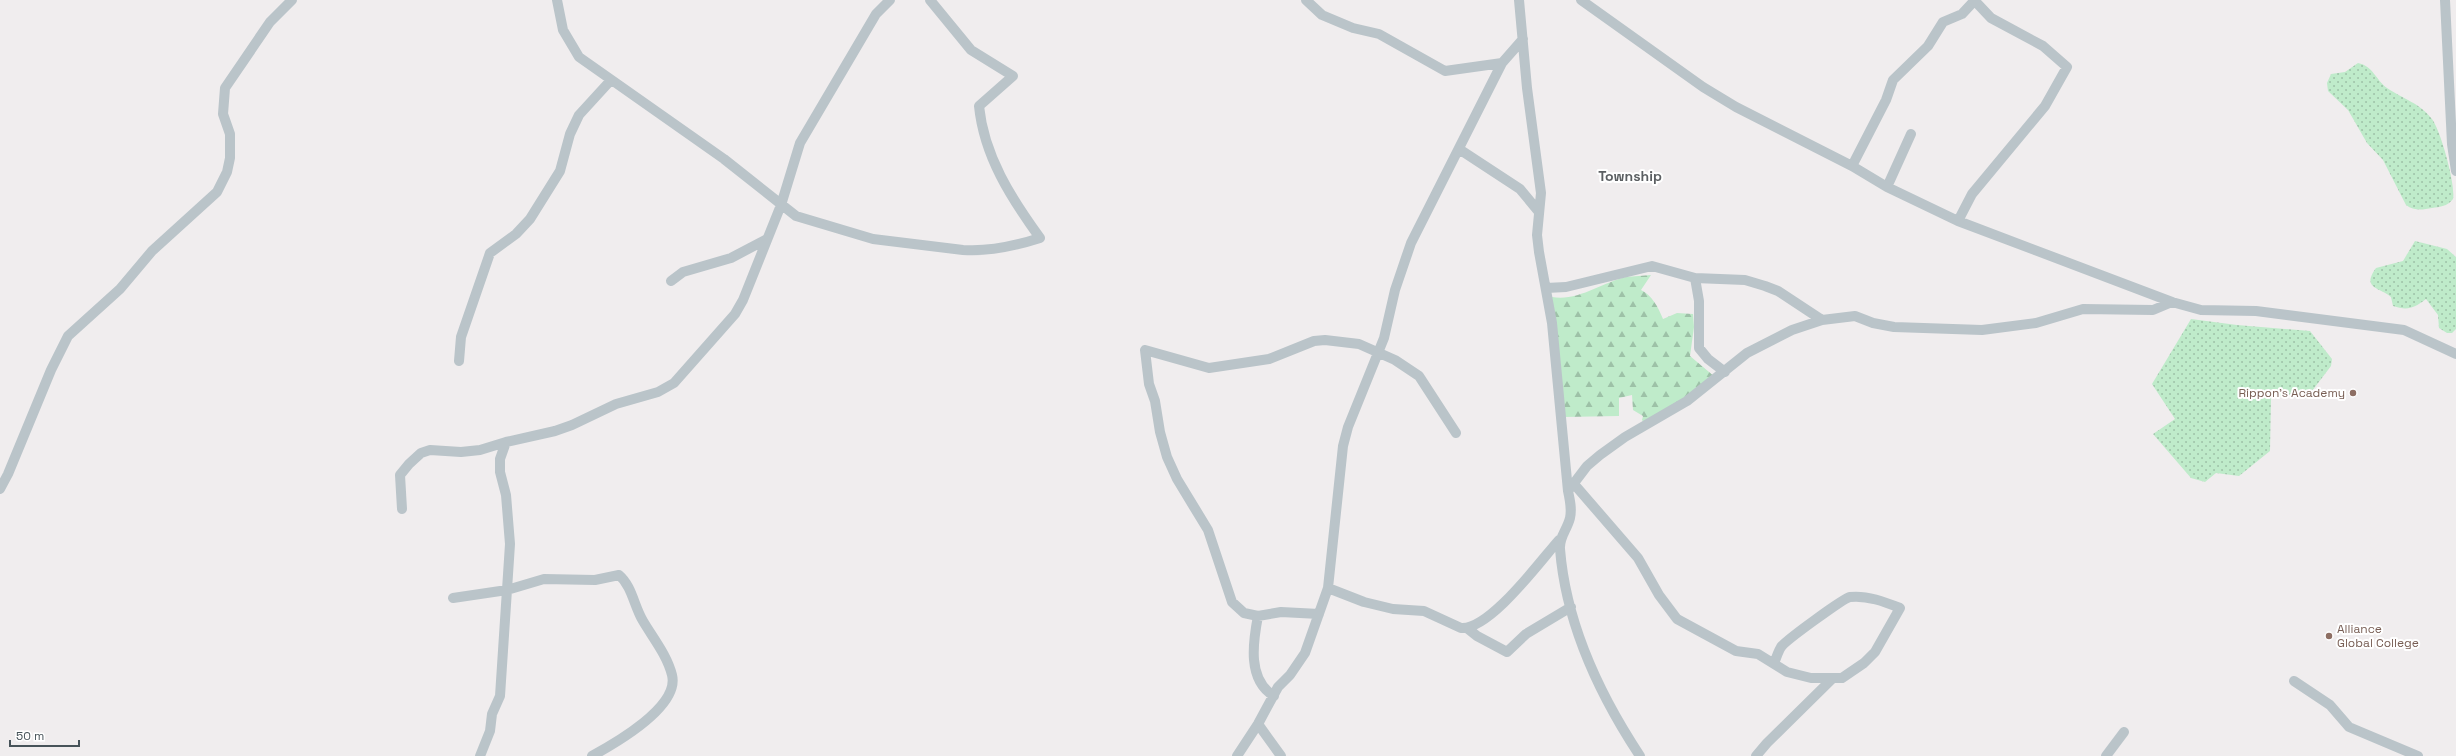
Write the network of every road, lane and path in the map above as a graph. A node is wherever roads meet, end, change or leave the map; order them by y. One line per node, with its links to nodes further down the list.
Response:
1 (292, 0): 34 (street)
2 (557, 0): 12 (street)
3 (890, 0): 18 (street)
4 (930, 0): 18 (street)
5 (1306, 0): 11 (street)
6 (1519, 0): 10 (street)
7 (1581, 0): 15 (street)
8 (1975, 0): 15 (street); 20 (street)
9 (2445, 0): 16 (street)
10 (1523, 39): 11 (street); 19 (street)
11 (1502, 63): 14 (street)
12 (611, 80): 18 (street); 29 (street)
13 (1911, 134): 17 (street)
14 (1459, 149): 19 (street); 27 (street)
15 (1852, 166): 17 (street)
16 (2456, 171)
17 (1887, 188): 20 (street)
18 (781, 205): 21 (street)
19 (1540, 212): 24 (street)
20 (1958, 221): 25 (street)
21 (767, 239): 23 (street); 32 (street)
22 (1695, 278): 24 (street); 26 (street); 30 (street)
23 (670, 281)
24 (1546, 288): 33 (street)
25 (2172, 302): 26 (street); 28 (street)
26 (1822, 320): 30 (street)
27 (1379, 352): 31 (street); 37 (street); 42 (street)
28 (2456, 354)
29 (459, 361)
30 (1725, 372): 33 (street)
31 (1456, 433)
32 (506, 442): 35 (street); 38 (street)
33 (1571, 488): 36 (street); 44 (street)
34 (0, 489)
35 (402, 509)
36 (1559, 540): 40 (street); 43 (street)
37 (1328, 588): 41 (street); 43 (street)
38 (507, 590): 39 (street); 50 (street); 51 (street)
39 (453, 598)
40 (1571, 607): 43 (street); 54 (street)
41 (1319, 614): 42 (street); 47 (street)
42 (1258, 616): 47 (street)
43 (1467, 628)
44 (1774, 664): 45 (street); 45 (street)
45 (1832, 679): 55 (street)
46 (2294, 681): 57 (street)
47 (1274, 696): 48 (street)
48 (1258, 724): 52 (street); 53 (street)
49 (2124, 732): 56 (street)
50 (480, 756)
51 (592, 756)
52 (1237, 756)
53 (1281, 756)
54 (1640, 756)
55 (1756, 756)
56 (2106, 756)
57 (2418, 756)

